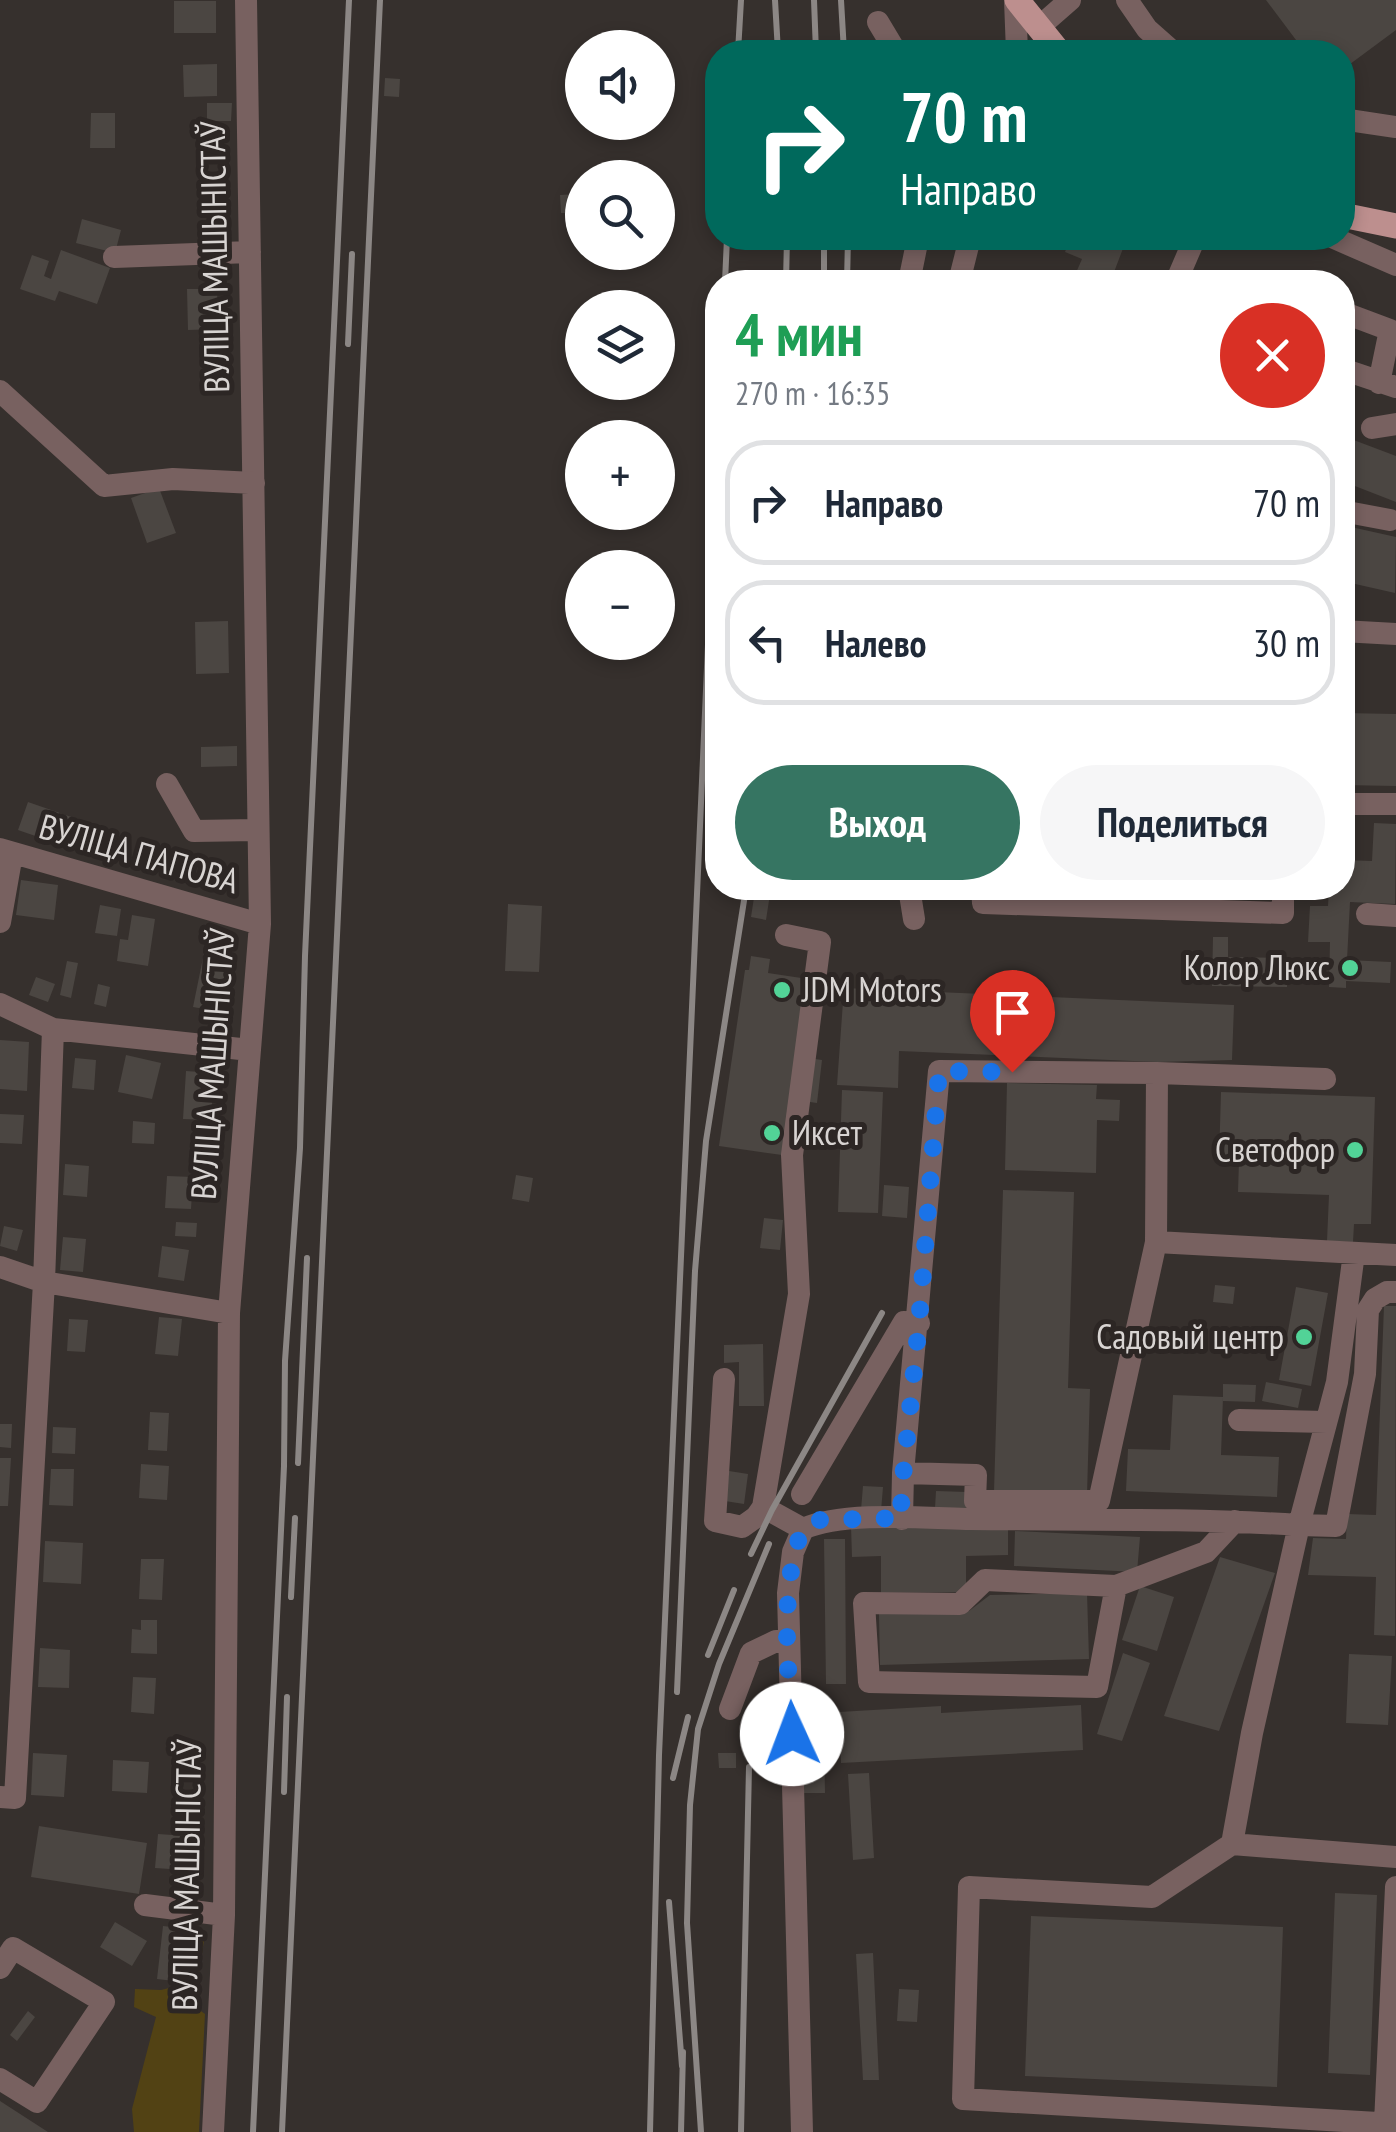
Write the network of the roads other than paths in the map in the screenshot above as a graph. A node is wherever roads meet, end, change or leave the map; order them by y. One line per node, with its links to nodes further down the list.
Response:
1 (246, 0): 16 (street, ВУЛІЦА МАШЫНІСТАЎ)
2 (1016, 0): 6 (main road); 8 (street)
3 (1070, 0): 6 (street)
4 (1127, 0): 10 (street)
5 (878, 22): 7 (street)
6 (1038, 28): 9 (main road)
7 (889, 40)
8 (1017, 40)
9 (1048, 40)
10 (1159, 40)
11 (1355, 121): 12 (street)
12 (1396, 127)
13 (1355, 217): 14 (main road)
14 (1396, 226)
15 (1355, 247): 18 (street)
16 (250, 252): 17 (street); 25 (street, ВУЛІЦА МАШЫНІСТАЎ)
17 (114, 257)
18 (1396, 266)
19 (1355, 317): 21 (street)
20 (1355, 374): 21 (street)
21 (1388, 385)
22 (0, 391): 25 (street)
23 (1396, 424): 24 (street)
24 (1372, 428)
25 (254, 483): 33 (street, ВУЛІЦА МАШЫНІСТАЎ)
26 (1355, 513): 27 (street)
27 (1390, 520)
28 (1355, 632): 29 (street)
29 (1396, 634)
30 (167, 784): 33 (street)
31 (1355, 804): 32 (street)
32 (1396, 804)
33 (258, 830): 42 (street, ВУЛІЦА МАШЫНІСТАЎ)
34 (6, 852): 41 (street); 42 (street, ВУЛІЦА ПАПОВА)
35 (911, 900): 40 (street)
36 (982, 900): 37 (street)
37 (1284, 900)
38 (1366, 914): 39 (street)
39 (1396, 916)
40 (914, 919)
41 (0, 922)
42 (260, 924): 46 (street, ВУЛІЦА МАШЫНІСТАЎ)
43 (786, 935): 62 (street)
44 (0, 1004): 45 (street)
45 (53, 1029): 46 (street); 53 (street)
46 (250, 1050): 55 (street, ВУЛІЦА МАШЫНІСТАЎ)
47 (1157, 1073): 48 (street); 49 (street); 56 (street)
48 (1325, 1080)
49 (1156, 1242): 50 (street); 60 (street)
50 (1354, 1253): 51 (street); 59 (street)
51 (1396, 1255)
52 (0, 1267): 53 (street)
53 (44, 1282): 55 (street); 70 (street)
54 (1396, 1292): 65 (street)
55 (229, 1313): 75 (street, ВУЛІЦА МАШЫНІСТАЎ)
56 (919, 1323): 60 (street); 61 (street)
57 (724, 1379): 62 (street)
58 (1239, 1420): 59 (street)
59 (1326, 1422): 65 (street)
60 (903, 1473): 63 (street)
61 (802, 1494)
62 (763, 1507): 66 (street)
63 (902, 1518): 64 (street); 66 (street)
64 (1235, 1521): 65 (street); 67 (street)
65 (1300, 1525): 71 (street)
66 (803, 1528): 68 (street)
67 (1116, 1586): 67 (street)
68 (789, 1641): 69 (street); 80 (street)
69 (730, 1710)
70 (0, 1797)
71 (1232, 1844): 72 (street); 78 (street)
72 (1396, 1857)
73 (1396, 1886): 78 (street)
74 (145, 1905): 75 (street)
75 (224, 1915): 79 (street, ВУЛІЦА МАШЫНІСТАЎ)
76 (0, 1968): 77 (street)
77 (0, 2079)
78 (1390, 2123)
79 (213, 2132)
80 (802, 2132)

